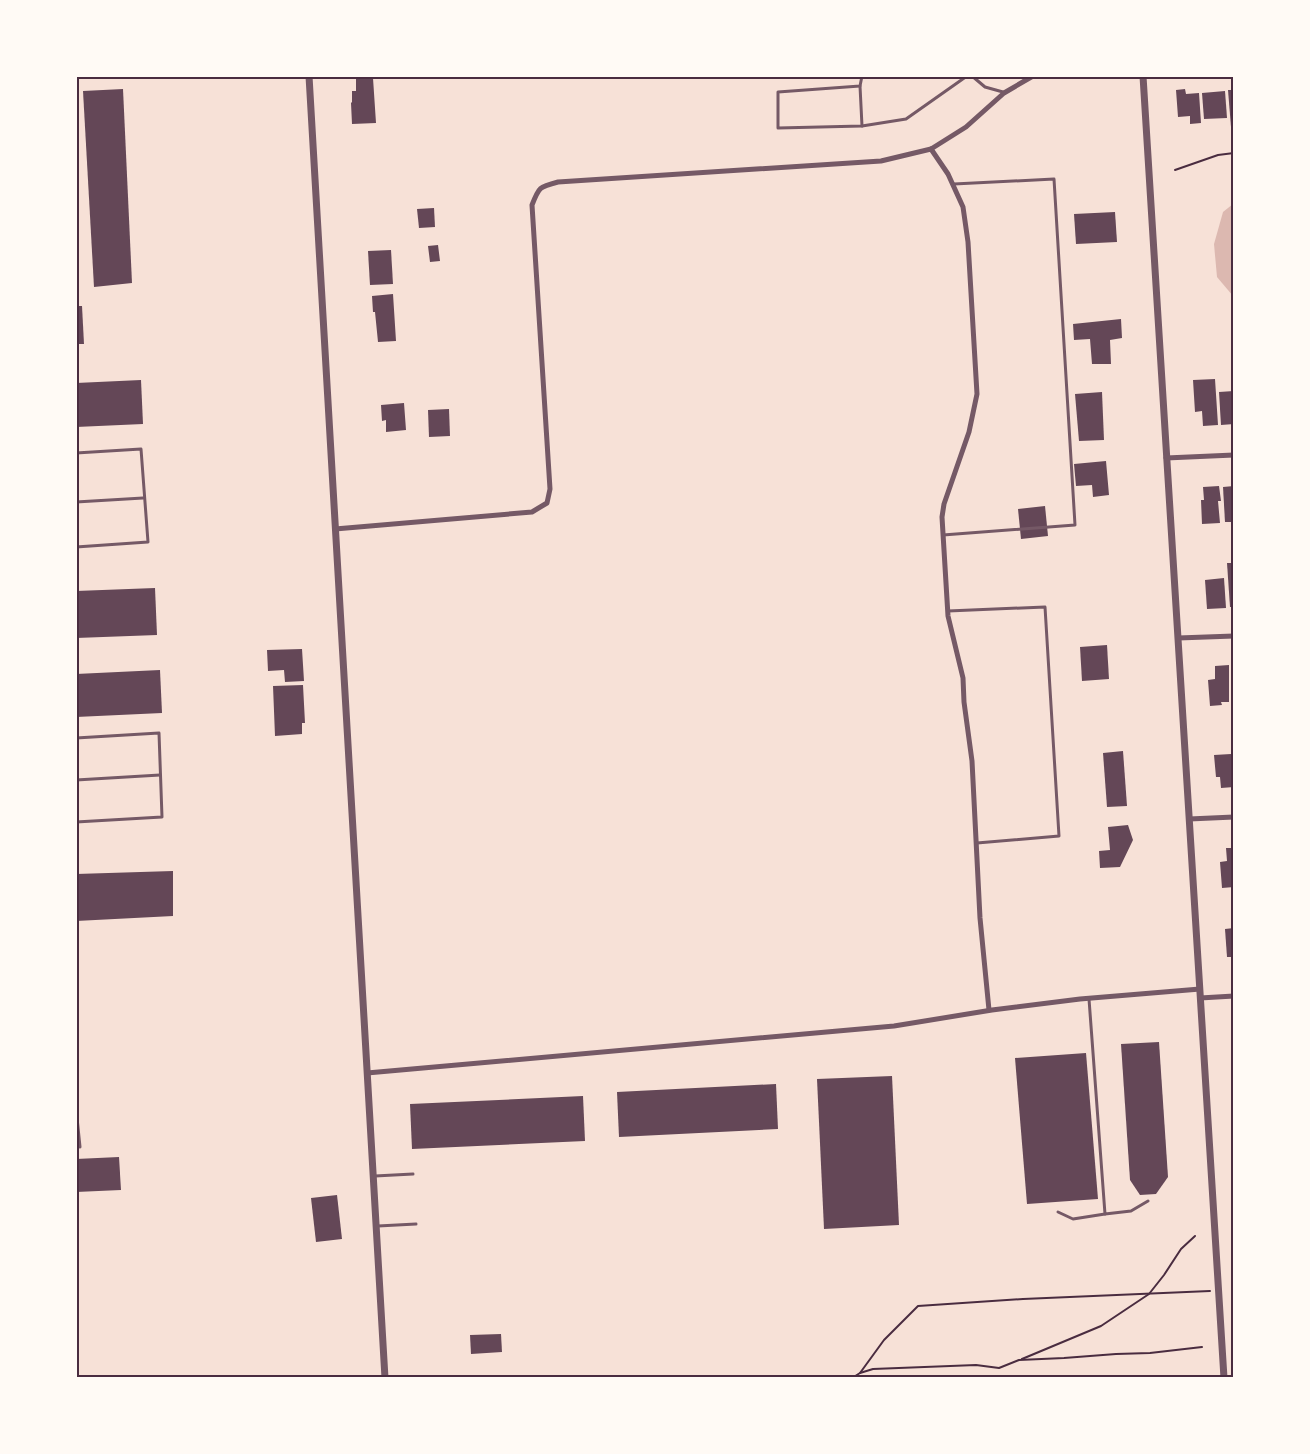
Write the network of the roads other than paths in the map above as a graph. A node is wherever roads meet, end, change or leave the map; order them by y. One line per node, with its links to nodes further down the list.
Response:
1 (309, 76): 17 (street)
2 (862, 76): 7 (lane)
3 (968, 76): 9 (lane)
4 (972, 76): 8 (lane)
5 (1032, 76): 8 (street)
6 (1143, 76): 14 (street)
7 (860, 86): 9 (lane); 9 (lane)
8 (1005, 93): 10 (street)
9 (862, 126)
10 (931, 149): 11 (street); 17 (street)
11 (952, 184): 18 (street); 18 (lane)
12 (76, 453): 15 (lane)
13 (1233, 455): 14 (street)
14 (1166, 458): 22 (street)
15 (143, 498): 16 (lane); 19 (lane)
16 (76, 502)
17 (335, 529): 34 (street)
18 (943, 535): 20 (street)
19 (76, 547)
20 (948, 611): 29 (street); 29 (lane)
21 (1233, 636): 22 (street)
22 (1178, 638): 27 (street)
23 (76, 738): 24 (lane)
24 (160, 775): 25 (lane); 28 (lane)
25 (76, 780)
26 (1233, 817): 27 (street)
27 (1189, 819): 30 (street)
28 (76, 822)
29 (977, 843): 33 (street)
30 (1200, 994): 31 (street); 32 (street); 45 (street)
31 (1233, 996)
32 (1089, 999): 33 (street); 41 (lane)
33 (989, 1010): 34 (street)
34 (367, 1073): 38 (street)
35 (76, 1108): 36 (lane)
36 (80, 1147)
37 (413, 1174): 38 (lane)
38 (373, 1176): 43 (street)
39 (1148, 1201): 41 (lane)
40 (1058, 1212): 41 (lane)
41 (1105, 1214)
42 (416, 1224): 43 (lane)
43 (376, 1226): 44 (street)
44 (385, 1377)
45 (1224, 1377)

